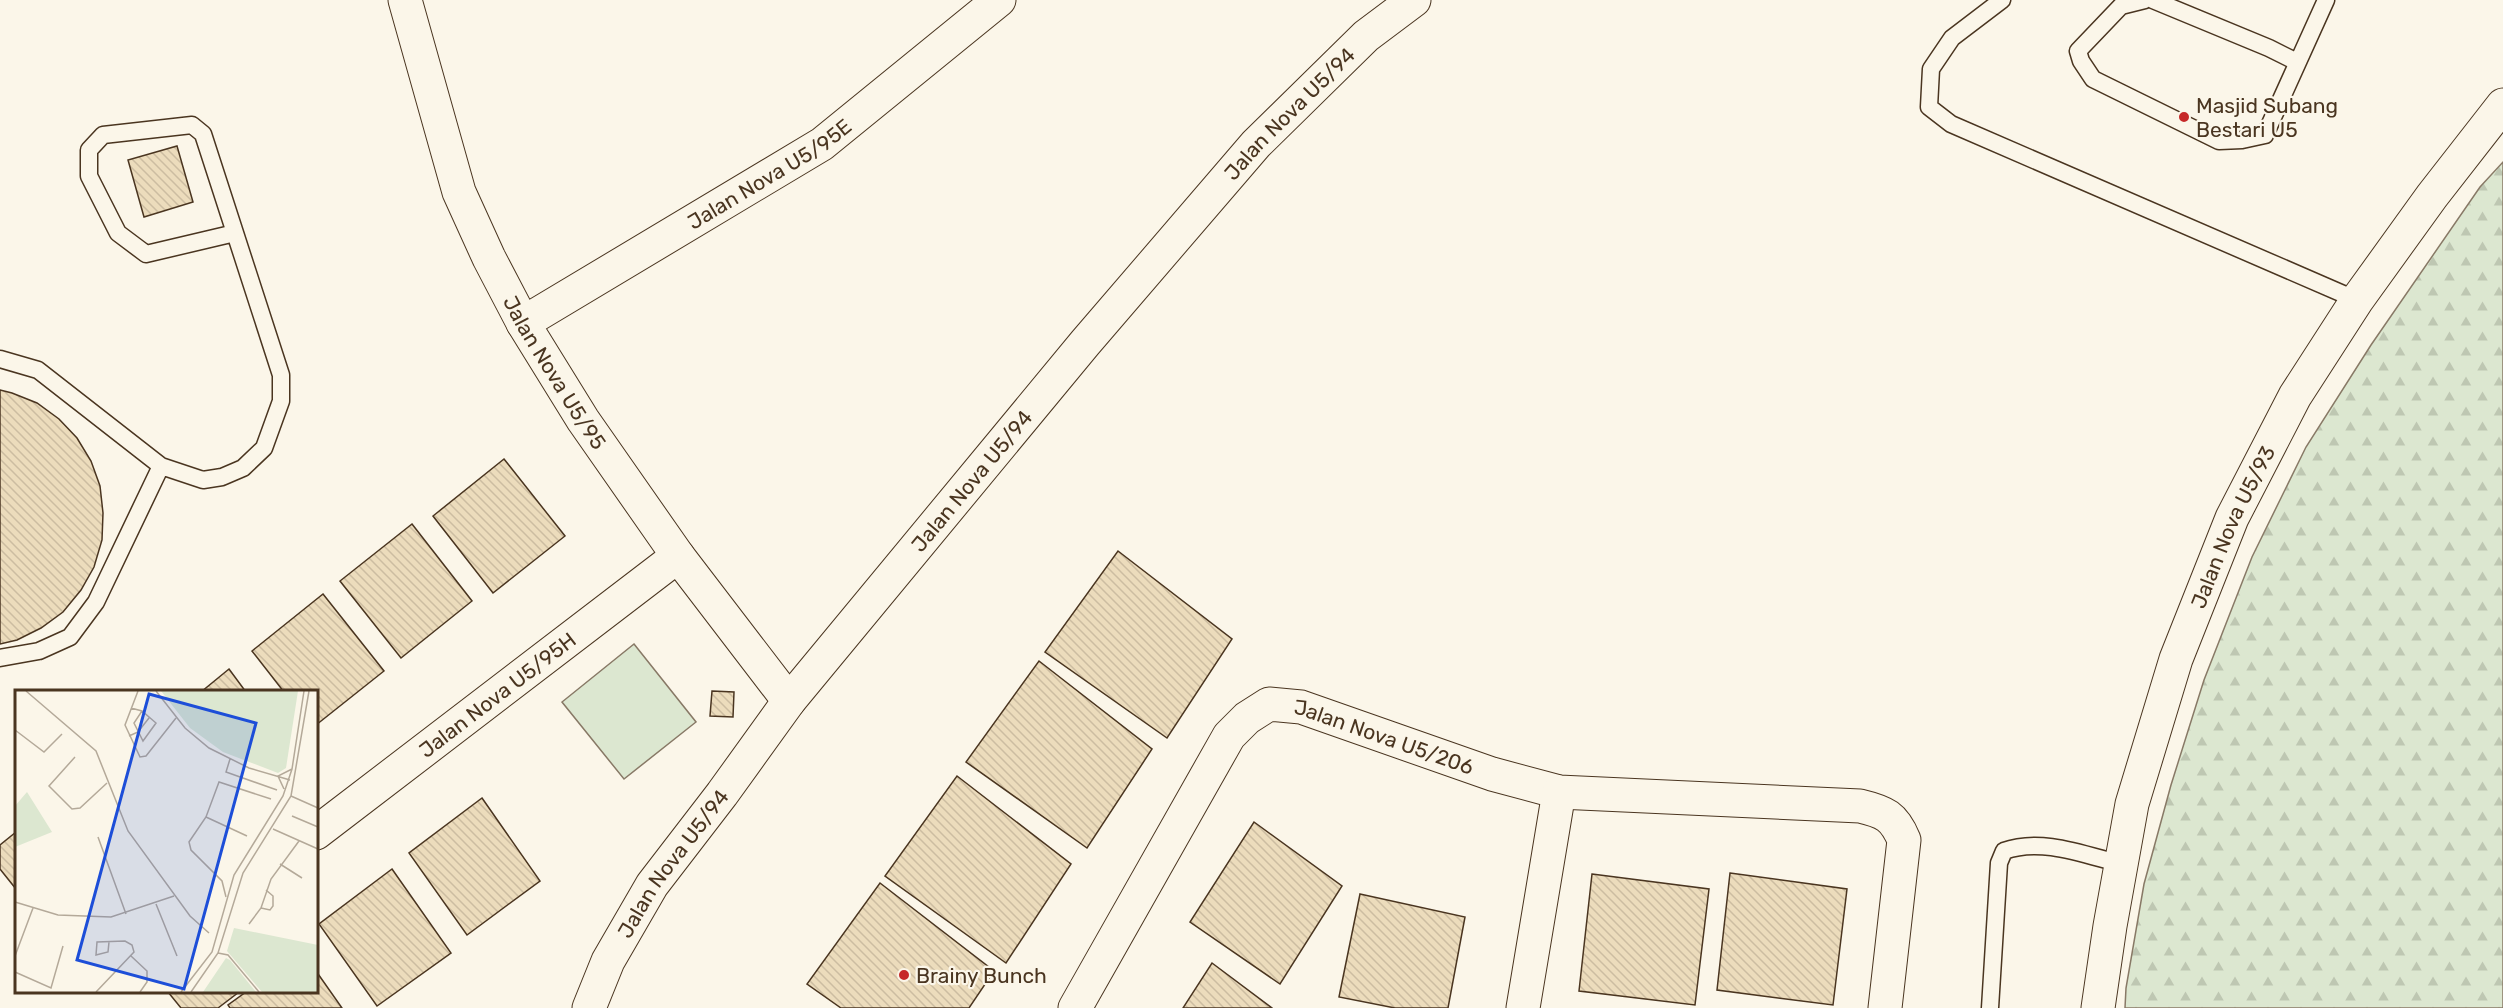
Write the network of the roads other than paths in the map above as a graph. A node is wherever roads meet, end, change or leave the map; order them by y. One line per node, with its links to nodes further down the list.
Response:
1 (405, 0): 12 (street, Jalan Nova U5/95)
2 (999, 0): 12 (street, Jalan Nova U5/95E)
3 (1414, 0): 17 (street, Jalan Nova U5/94)
4 (2002, 0): 11 (lane)
5 (2145, 0): 8 (lane)
6 (2153, 0): 8 (lane)
7 (2326, 0): 8 (lane)
8 (2297, 62)
9 (2503, 105): 11 (street, Jalan Nova U5/93)
10 (235, 233): 10 (lane); 14 (lane)
11 (2357, 300): 20 (street, Jalan Nova U5/93)
12 (522, 322): 15 (street, Jalan Nova U5/95)
13 (0, 358): 14 (lane)
14 (161, 466): 16 (lane)
15 (678, 556): 17 (street, Jalan Nova U5/95); 19 (street, Jalan Nova U5/95H)
16 (0, 658)
17 (789, 701): 21 (street, Jalan Nova U5/94)
18 (1559, 792): 22 (street, Jalan Nova U5/206); 23 (street); 24 (street, Jalan Nova U5/206)
19 (318, 831)
20 (2121, 864): 25 (lane); 26 (street, Jalan Nova U5/93)
21 (589, 1008)
22 (1075, 1008)
23 (1523, 1008)
24 (1885, 1008)
25 (1990, 1008)
26 (2098, 1008)

